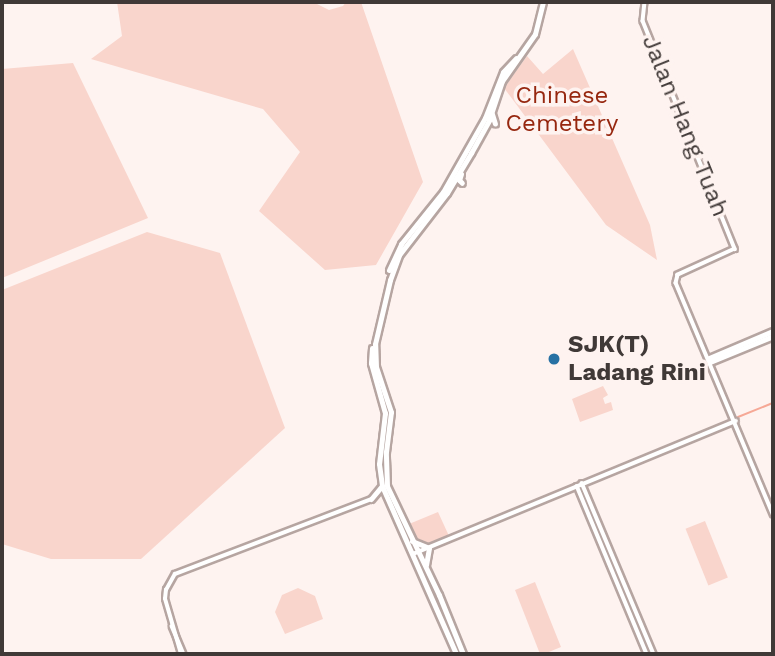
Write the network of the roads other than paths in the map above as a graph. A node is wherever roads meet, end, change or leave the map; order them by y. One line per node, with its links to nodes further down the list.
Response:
1 (541, 2): 3 (main road); 7 (main road)
2 (645, 2): 9 (street, Jalan Hang Tuah)
3 (493, 108): 4 (main road); 4 (main road)
4 (477, 143): 5 (main road)
5 (468, 158): 6 (main road); 7 (main road)
6 (462, 183)
7 (402, 246): 15 (main road); 20 (main road)
8 (773, 334): 9 (main road)
9 (710, 360): 10 (street)
10 (732, 412): 11 (street); 12 (street)
11 (736, 421): 12 (street); 13 (street)
12 (724, 426): 13 (street); 14 (street)
13 (740, 431): 19 (street)
14 (582, 484): 16 (street); 29 (street)
15 (382, 486): 17 (main road); 18 (main road)
16 (577, 486): 21 (street); 28 (street)
17 (372, 499): 18 (main road); 25 (street)
18 (386, 502): 22 (main road)
19 (773, 514)
20 (412, 541): 21 (main road); 22 (main road)
21 (429, 548): 22 (street); 23 (main road)
22 (415, 553): 23 (main road); 24 (main road)
23 (426, 568): 24 (main road)
24 (444, 617): 26 (main road); 27 (main road)
25 (183, 654)
26 (456, 654)
27 (463, 654)
28 (647, 654)
29 (654, 654)

